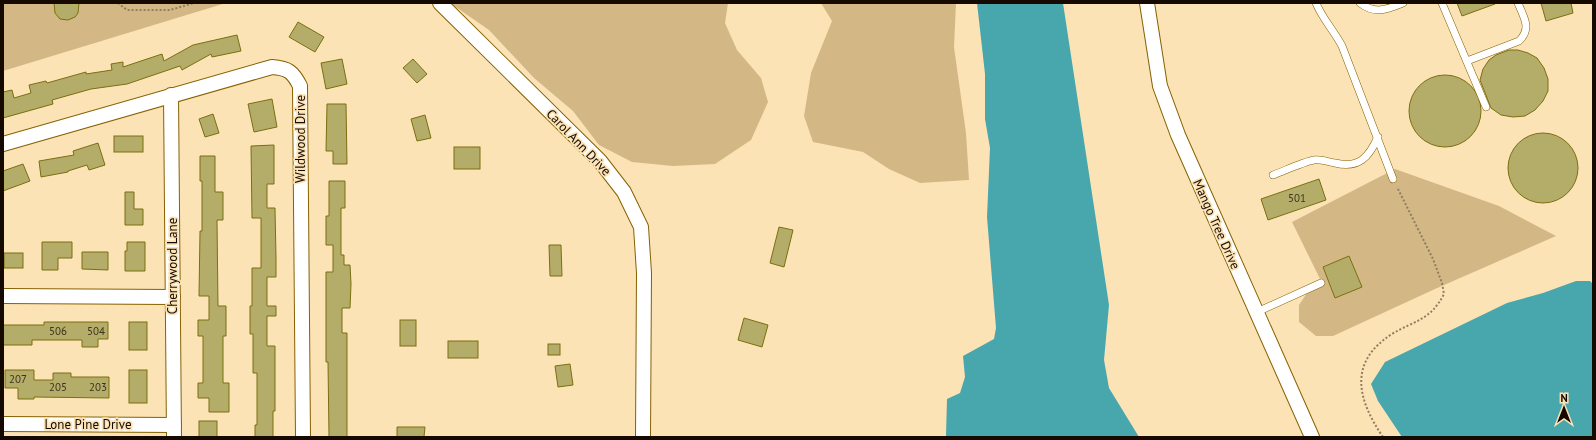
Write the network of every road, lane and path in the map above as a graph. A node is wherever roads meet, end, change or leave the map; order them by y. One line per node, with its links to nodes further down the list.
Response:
1 (118, 3): 2 (path)
2 (194, 3)
3 (440, 3): 24 (street, Carol Ann Drive)
4 (1147, 3): 20 (street, Mango Tree Drive)
5 (1316, 3): 13 (lane)
6 (1360, 3): 7 (lane)
7 (1403, 3)
8 (1442, 3): 10 (lane)
9 (1518, 3): 10 (lane)
10 (1467, 61): 12 (lane)
11 (171, 95): 14 (street, Wildwood Drive); 19 (street, Cherrywood Lane); 23 (street, Wildwood Drive)
12 (1486, 107)
13 (1378, 137): 15 (lane); 16 (lane)
14 (3, 144)
15 (1273, 175)
16 (1393, 179): 26 (path)
17 (1321, 283): 20 (lane)
18 (3, 296): 19 (street)
19 (173, 297): 22 (street, Cherrywood Lane)
20 (1257, 312): 25 (street, Mango Tree Drive)
21 (3, 424): 22 (street, Lone Pine Drive)
22 (174, 431)
23 (303, 437)
24 (643, 437)
25 (1312, 437)
26 (1383, 437)

